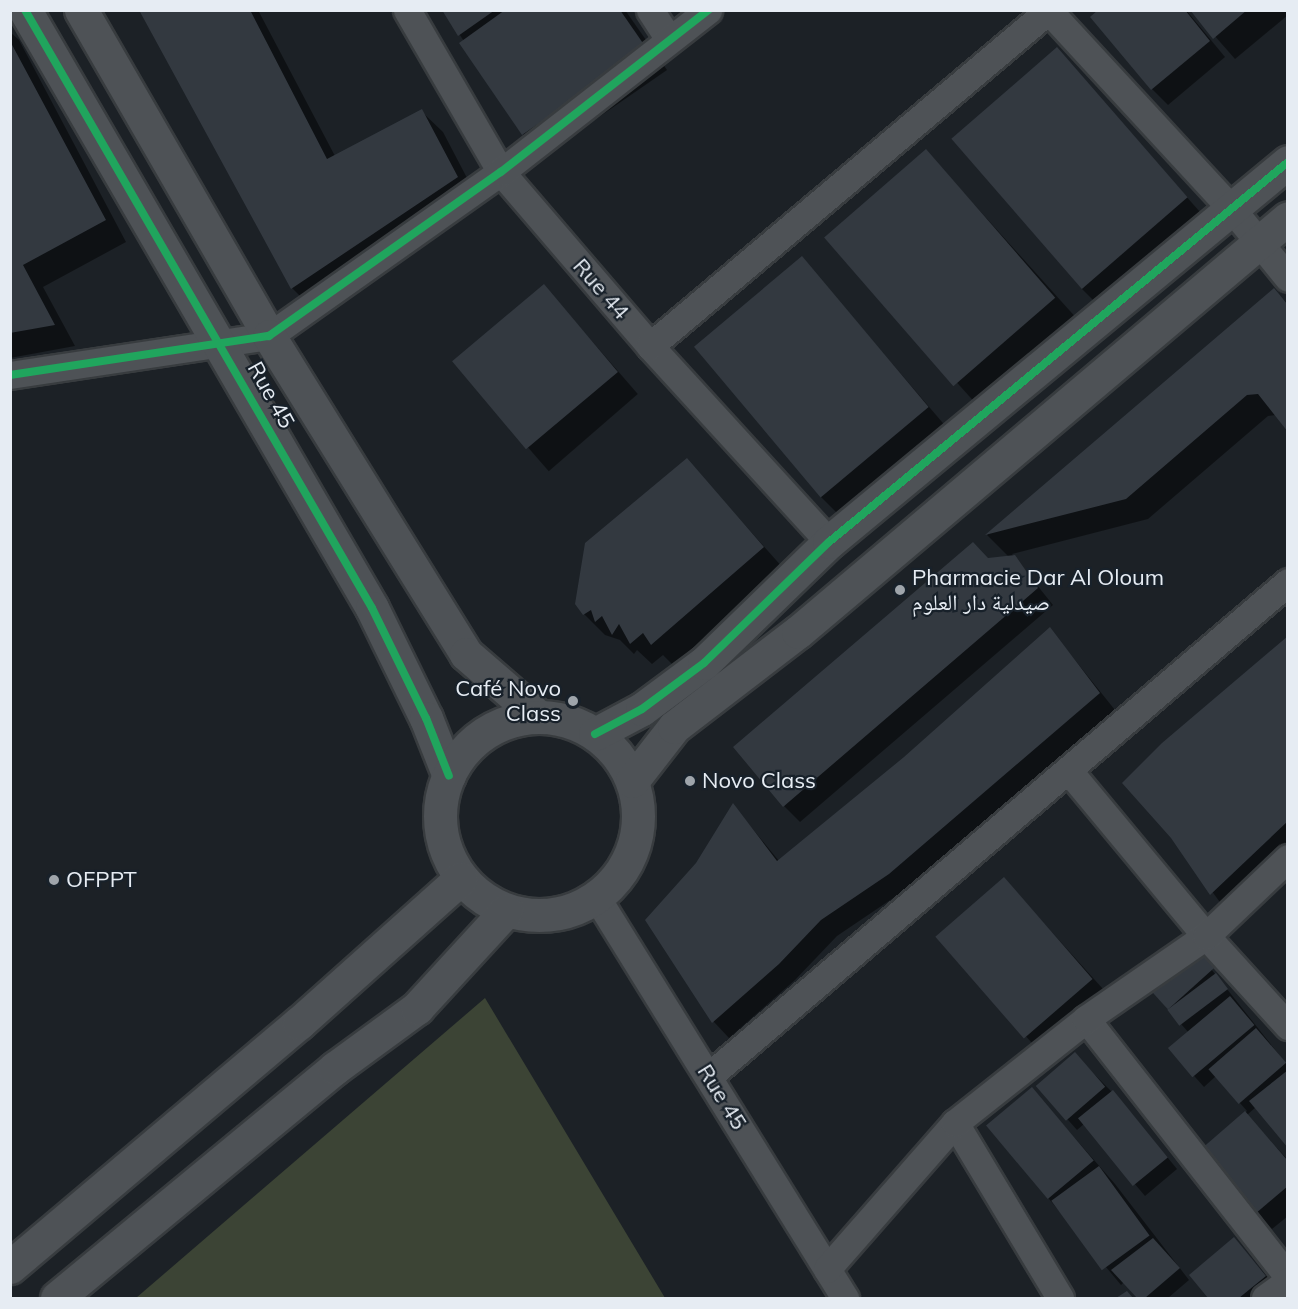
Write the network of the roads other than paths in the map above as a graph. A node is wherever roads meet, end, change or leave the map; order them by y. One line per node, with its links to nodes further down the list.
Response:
1 (25, 10): 15 (street, Rue 45)
2 (81, 10): 14 (street, Rue 45)
3 (407, 10): 9 (street, Rue 44)
4 (650, 10): 7 (street)
5 (708, 10): 7 (street)
6 (1049, 11): 10 (street); 16 (street)
7 (669, 39): 9 (street)
8 (1287, 162): 10 (street)
9 (501, 172): 14 (street); 16 (street, Rue 44)
10 (1231, 208): 12 (street); 18 (street)
11 (1287, 218): 12 (street)
12 (1258, 243): 13 (street); 24 (street)
13 (1287, 278)
14 (269, 336): 15 (street); 20 (street, Rue 45)
15 (223, 346): 17 (street); 23 (street, Rue 45)
16 (650, 346): 18 (street, Rue 44)
17 (10, 375)
18 (829, 542): 21 (street)
19 (1287, 582): 22 (street)
20 (539, 717): 21 (street); 23 (street)
21 (595, 734): 24 (street)
22 (1068, 770): 29 (street); 32 (street)
23 (449, 776): 26 (street)
24 (632, 781): 27 (street)
25 (1287, 858): 29 (street)
26 (461, 878): 28 (street); 34 (street)
27 (597, 898): 28 (street); 32 (street, Rue 45)
28 (506, 911): 37 (street)
29 (1206, 936): 30 (street); 31 (street)
30 (1086, 1019): 33 (street); 36 (street)
31 (1287, 1026)
32 (709, 1076): 35 (street, Rue 45)
33 (955, 1123): 35 (street); 39 (street)
34 (10, 1267)
35 (827, 1269): 38 (street, Rue 45)
36 (1287, 1279): 40 (street)
37 (57, 1299)
38 (845, 1299)
39 (1060, 1299)
40 (1265, 1299)

